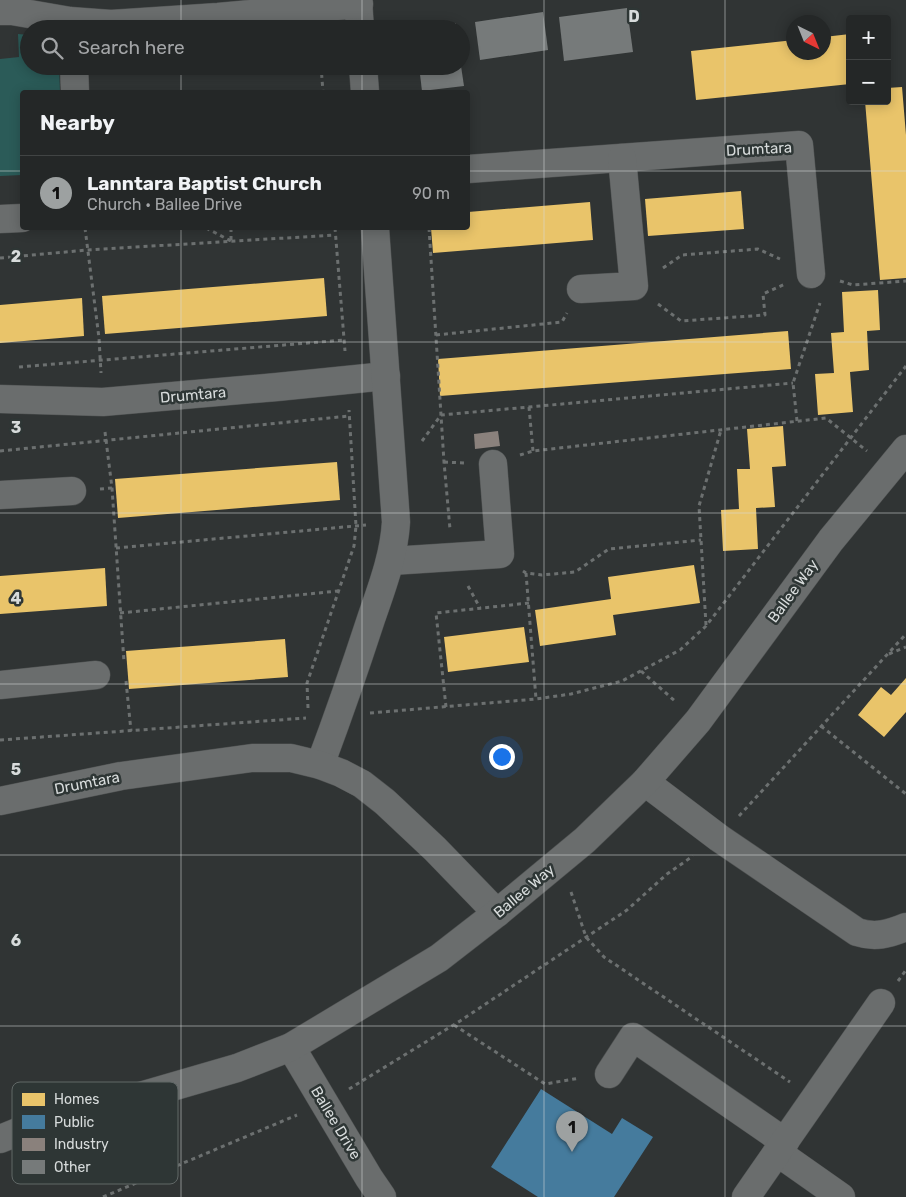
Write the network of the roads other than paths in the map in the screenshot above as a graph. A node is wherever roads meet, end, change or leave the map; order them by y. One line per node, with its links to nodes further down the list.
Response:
1 (0, 11): 3 (street)
2 (359, 11): 4 (street)
3 (50, 20)
4 (172, 20)
5 (75, 75): 7 (street)
6 (364, 75): 8 (street)
7 (76, 90)
8 (365, 90)
9 (622, 158): 10 (street, Drumtara); 14 (street, Drumtara); 15 (street)
10 (470, 168)
11 (20, 218): 12 (street)
12 (0, 220)
13 (375, 230): 16 (street)
14 (810, 274)
15 (581, 289)
16 (386, 376): 17 (street, Drumtara); 22 (street)
17 (0, 399)
18 (904, 454): 26 (street, Ballee Way)
19 (493, 464): 22 (street)
20 (72, 491): 21 (street)
21 (0, 495)
22 (390, 562): 25 (street)
23 (96, 675): 24 (street)
24 (0, 685)
25 (320, 765): 27 (street, Drumtara); 28 (street, Drumtara)
26 (645, 782): 28 (street, Ballee Way); 29 (street)
27 (1, 795)
28 (497, 913): 31 (street, Ballee Way)
29 (906, 927)
30 (881, 1003): 36 (street)
31 (291, 1048): 33 (street, Ballee Way); 37 (street, Ballee Drive)
32 (609, 1074): 36 (street)
33 (178, 1085)
34 (12, 1134): 35 (street, Ballee Way)
35 (0, 1139)
36 (781, 1147): 38 (street); 39 (street)
37 (382, 1197)
38 (746, 1197)
39 (840, 1197)

